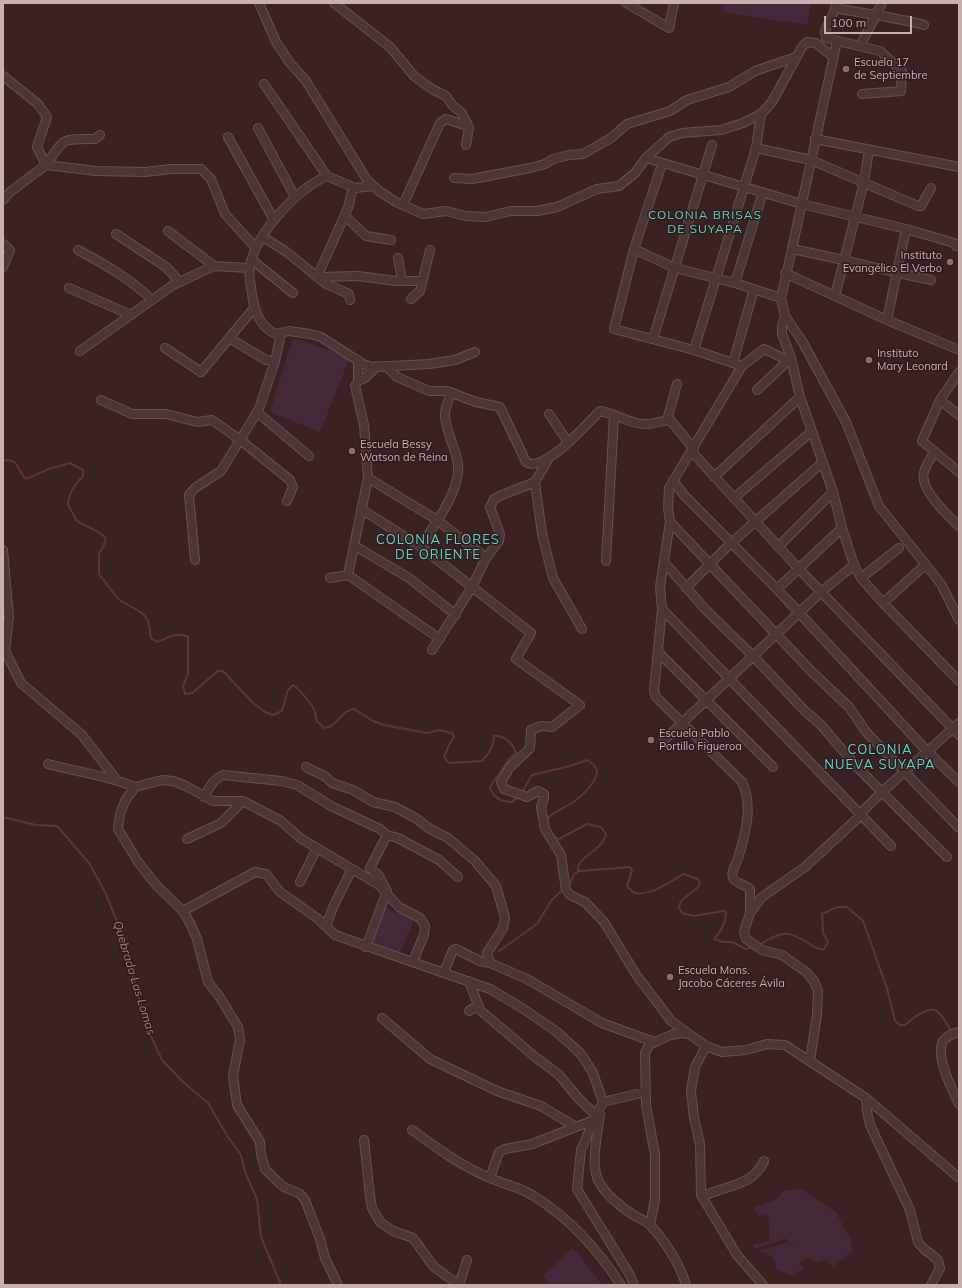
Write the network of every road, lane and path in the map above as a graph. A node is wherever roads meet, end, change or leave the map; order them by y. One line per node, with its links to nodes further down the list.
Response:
1 (259, 3): 35 (street)
2 (334, 3): 17 (street)
3 (626, 3): 4 (street)
4 (674, 3)
5 (882, 3): 7 (street)
6 (837, 6): 7 (street); 9 (street)
7 (875, 16): 8 (street); 10 (street)
8 (924, 24)
9 (838, 41): 10 (street); 12 (street)
10 (860, 46): 15 (street)
11 (796, 57): 12 (street); 16 (street); 33 (street)
12 (833, 57): 21 (street)
13 (3, 76): 29 (street)
14 (264, 84): 31 (street)
15 (862, 94)
16 (760, 114): 24 (street); 26 (street)
17 (467, 123): 22 (street); 43 (street)
18 (258, 128): 40 (street)
19 (100, 135): 29 (street)
20 (228, 137): 46 (street)
21 (815, 139): 25 (street); 27 (street)
22 (466, 145)
23 (712, 145): 32 (street)
24 (756, 148): 27 (street); 37 (street)
25 (870, 150): 30 (street); 34 (street)
26 (646, 158): 28 (street); 43 (street)
27 (811, 160): 34 (street); 42 (street)
28 (662, 164): 32 (street); 58 (street)
29 (46, 165): 41 (street); 54 (street)
30 (959, 167)
31 (327, 176): 36 (street); 40 (street)
32 (703, 176): 37 (street); 64 (street)
33 (454, 178)
34 (864, 182): 38 (street); 45 (street)
35 (373, 186): 36 (street); 43 (street)
36 (353, 187): 44 (street)
37 (743, 187): 39 (street); 68 (street)
38 (931, 188)
39 (763, 192): 42 (street); 73 (street)
40 (295, 197): 46 (street)
41 (3, 200)
42 (802, 204): 45 (street); 55 (street)
43 (403, 205)
44 (345, 216): 51 (street); 67 (street)
45 (855, 216): 47 (street); 60 (street)
46 (274, 220): 50 (street)
47 (906, 229): 53 (street); 66 (street)
48 (168, 231): 62 (street)
49 (116, 234): 71 (street)
50 (263, 237): 54 (street); 67 (street)
51 (391, 240)
52 (3, 244): 63 (street)
53 (956, 246)
54 (256, 248): 61 (street)
55 (792, 249): 60 (street); 65 (street)
56 (78, 250): 80 (street)
57 (430, 250): 72 (street)
58 (634, 250): 64 (street); 88 (street)
59 (398, 258): 70 (street)
60 (846, 260): 66 (street); 77 (street)
61 (251, 264): 62 (street); 76 (street); 82 (street)
62 (214, 266): 71 (street)
63 (3, 268)
64 (674, 268): 68 (street); 88 (street)
65 (785, 274): 77 (street); 78 (street)
66 (897, 274): 69 (street); 85 (street)
67 (317, 277): 70 (street); 81 (street)
68 (715, 278): 73 (street); 90 (street)
69 (932, 280)
70 (402, 281): 72 (street)
71 (180, 282): 80 (street)
72 (422, 282): 79 (street)
73 (735, 283): 75 (street)
74 (69, 288): 83 (street)
75 (754, 289): 78 (street); 97 (street)
76 (293, 292)
77 (835, 296): 85 (street)
78 (781, 298): 84 (street)
79 (411, 299)
80 (152, 300): 83 (street)
81 (350, 300)
82 (254, 308): 86 (street); 87 (street)
83 (131, 315): 92 (street)
84 (785, 316): 94 (street); 148 (street)
85 (887, 320): 91 (street)
86 (281, 334): 95 (street); 96 (street)
87 (229, 338): 89 (street); 96 (street)
88 (653, 339): 90 (street)
89 (165, 348)
90 (694, 350): 97 (street)
91 (959, 350)
92 (80, 351)
93 (475, 352): 99 (street)
94 (790, 359): 100 (street); 104 (street); 106 (street)
95 (358, 360): 98 (street); 102 (street)
96 (275, 362): 109 (street)
97 (733, 363): 100 (street)
98 (377, 366): 99 (street); 102 (street)
99 (386, 366): 105 (street)
100 (742, 366): 117 (street)
101 (959, 372): 108 (street)
102 (358, 381): 124 (street)
103 (677, 384): 113 (street)
104 (757, 390)
105 (452, 393): 120 (street); 131 (street)
106 (800, 397): 114 (street); 123 (street)
107 (101, 400): 115 (street)
108 (940, 400): 111 (street); 118 (street)
109 (257, 412): 115 (street); 119 (street)
110 (549, 414): 116 (street)
111 (959, 415)
112 (614, 416): 113 (street); 116 (street); 144 (street)
113 (667, 420): 117 (street)
114 (811, 432): 121 (street); 128 (street)
115 (239, 439): 129 (street); 143 (street)
116 (568, 442): 120 (street)
117 (692, 452): 123 (street); 125 (street)
118 (934, 452): 122 (street); 134 (street)
119 (309, 456)
120 (548, 460): 126 (street)
121 (823, 462): 127 (street); 132 (street)
122 (959, 472)
123 (714, 477): 128 (street)
124 (368, 478): 130 (street); 131 (street)
125 (672, 480): 133 (street); 136 (street)
126 (535, 482): 142 (street); 162 (street)
127 (833, 492): 135 (street); 139 (street)
128 (734, 498): 132 (street)
129 (286, 501)
130 (361, 509): 137 (street); 138 (street)
131 (437, 520): 138 (street); 142 (street)
132 (757, 521): 136 (street); 139 (street)
133 (670, 522): 145 (street); 146 (street)
134 (959, 526)
135 (842, 528): 147 (street); 149 (street)
136 (731, 543): 146 (street); 155 (street)
137 (355, 546): 150 (street); 160 (street)
138 (421, 547): 153 (street)
139 (778, 547): 149 (street)
140 (899, 548): 152 (street)
141 (3, 550): 180 (street)
142 (486, 558): 153 (street)
143 (195, 560)
144 (606, 561)
145 (664, 562): 154 (street); 158 (street)
146 (710, 565): 154 (street); 163 (street)
147 (854, 565): 152 (street); 156 (street)
148 (925, 565): 157 (street); 161 (street)
149 (798, 568): 155 (street); 156 (street)
150 (348, 575): 151 (street); 164 (street)
151 (330, 578)
152 (861, 578): 157 (street)
153 (472, 587): 160 (street); 210 (street)
154 (686, 588): 167 (street)
155 (778, 589): 159 (street)
156 (821, 592): 159 (street); 172 (street)
157 (883, 603): 169 (street)
158 (662, 609): 166 (street); 168 (street)
159 (799, 613): 163 (street); 175 (street)
160 (456, 615): 164 (street)
161 (959, 620)
162 (582, 629)
163 (777, 635): 167 (street); 179 (street)
164 (440, 639): 165 (street)
165 (432, 650)
166 (659, 653): 170 (street); 171 (street)
167 (753, 656): 168 (street); 183 (street)
168 (729, 678): 170 (street); 186 (street)
169 (959, 682)
170 (707, 700): 171 (street); 178 (street)
171 (683, 723): 174 (street); 198 (street)
172 (956, 725): 173 (street); 175 (street)
173 (959, 735)
174 (664, 740)
175 (927, 751): 179 (street); 181 (street)
176 (48, 764): 180 (street)
177 (306, 767): 202 (street)
178 (772, 767)
179 (905, 771): 183 (street); 187 (street)
180 (115, 778): 182 (street)
181 (959, 782)
182 (135, 787): 184 (street); 197 (street)
183 (883, 791): 186 (street); 192 (street)
184 (204, 797): 185 (street); 188 (street)
185 (243, 802): 189 (street); 191 (street)
186 (861, 814): 190 (street); 198 (street)
187 (959, 828)
188 (387, 835): 194 (street); 196 (street)
189 (187, 839)
190 (891, 846)
191 (317, 848): 193 (street); 195 (street)
192 (947, 857)
193 (352, 869): 196 (street); 199 (street)
194 (458, 877)
195 (300, 882)
196 (387, 892): 200 (street); 201 (street)
197 (183, 911): 199 (street); 228 (street)
198 (750, 913): 213 (street)
199 (326, 926): 200 (street)
200 (366, 947): 201 (street)
201 (412, 961): 203 (street)
202 (490, 963): 203 (street); 211 (street)
203 (444, 972): 204 (street)
204 (468, 981): 205 (street); 206 (street)
205 (484, 987): 206 (street); 216 (street)
206 (476, 1002): 207 (street); 218 (street)
207 (469, 1011)
208 (382, 1018): 219 (street)
209 (959, 1032): 217 (street)
210 (689, 1034): 211 (street); 212 (street)
211 (654, 1042): 214 (street)
212 (706, 1046): 213 (street); 225 (street)
213 (810, 1060): 215 (street)
214 (645, 1092): 216 (street); 226 (street)
215 (866, 1098): 224 (street); 234 (street)
216 (602, 1104): 218 (street); 226 (street)
217 (959, 1104)
218 (595, 1117): 219 (street); 231 (street)
219 (576, 1127): 223 (street)
220 (412, 1130): 223 (street)
221 (364, 1140): 229 (street)
222 (764, 1160): 225 (street)
223 (490, 1178): 230 (street)
224 (959, 1178)
225 (702, 1197): 233 (street)
226 (650, 1224): 232 (street)
227 (467, 1260): 229 (street)
228 (338, 1285)
229 (459, 1285)
230 (622, 1285)
231 (634, 1285)
232 (686, 1285)
233 (763, 1285)
234 (931, 1285)

